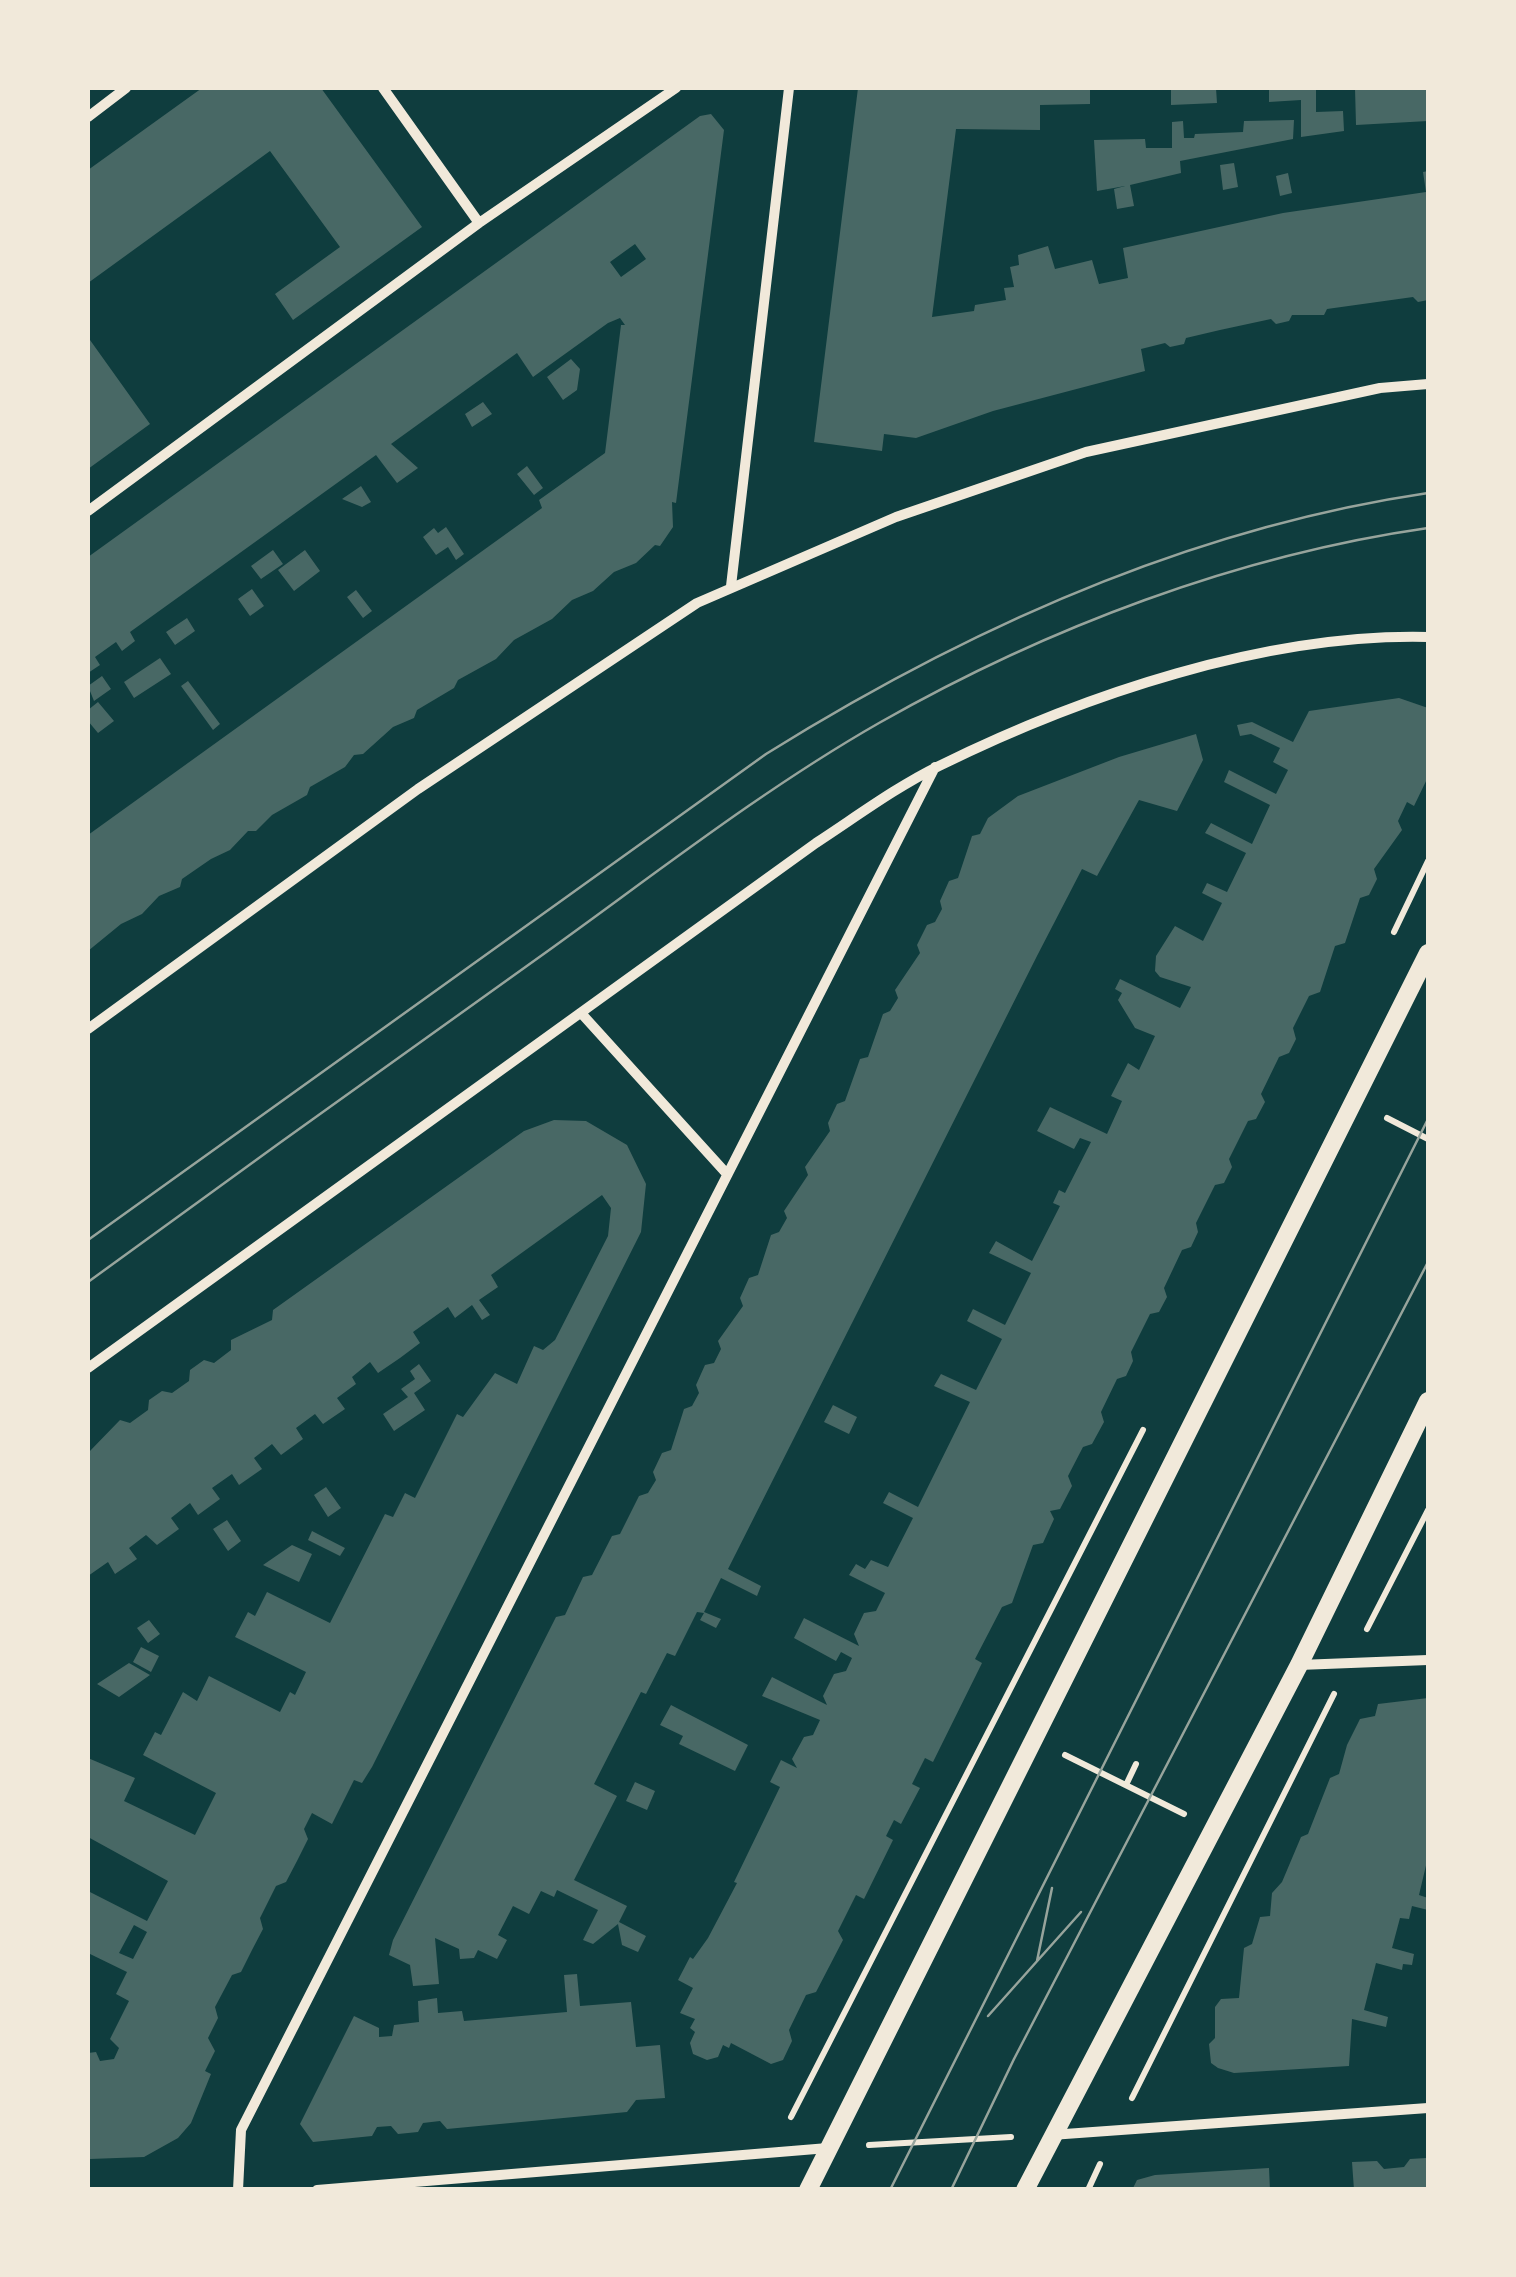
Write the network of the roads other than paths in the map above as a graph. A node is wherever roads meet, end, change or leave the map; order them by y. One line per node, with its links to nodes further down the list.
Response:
1 (126, 88): 5 (street)
2 (382, 88): 6 (street)
3 (676, 88): 6 (street)
4 (790, 88): 9 (street)
5 (88, 116)
6 (479, 223): 8 (street)
7 (1428, 384): 9 (street)
8 (88, 511)
9 (731, 586): 14 (street)
10 (1428, 637): 11 (street)
11 (936, 768): 13 (street); 15 (street)
12 (1428, 953): 22 (street)
13 (582, 1013): 15 (street); 16 (street)
14 (88, 1029)
15 (726, 1173): 23 (street)
16 (88, 1368)
17 (1428, 1401): 19 (street)
18 (1428, 1660): 19 (street)
19 (1299, 1665): 21 (street)
20 (1428, 2108): 21 (street)
21 (1051, 2135): 26 (street)
22 (828, 2148): 24 (street); 25 (street)
23 (238, 2190)
24 (317, 2190)
25 (808, 2190)
26 (1025, 2190)

